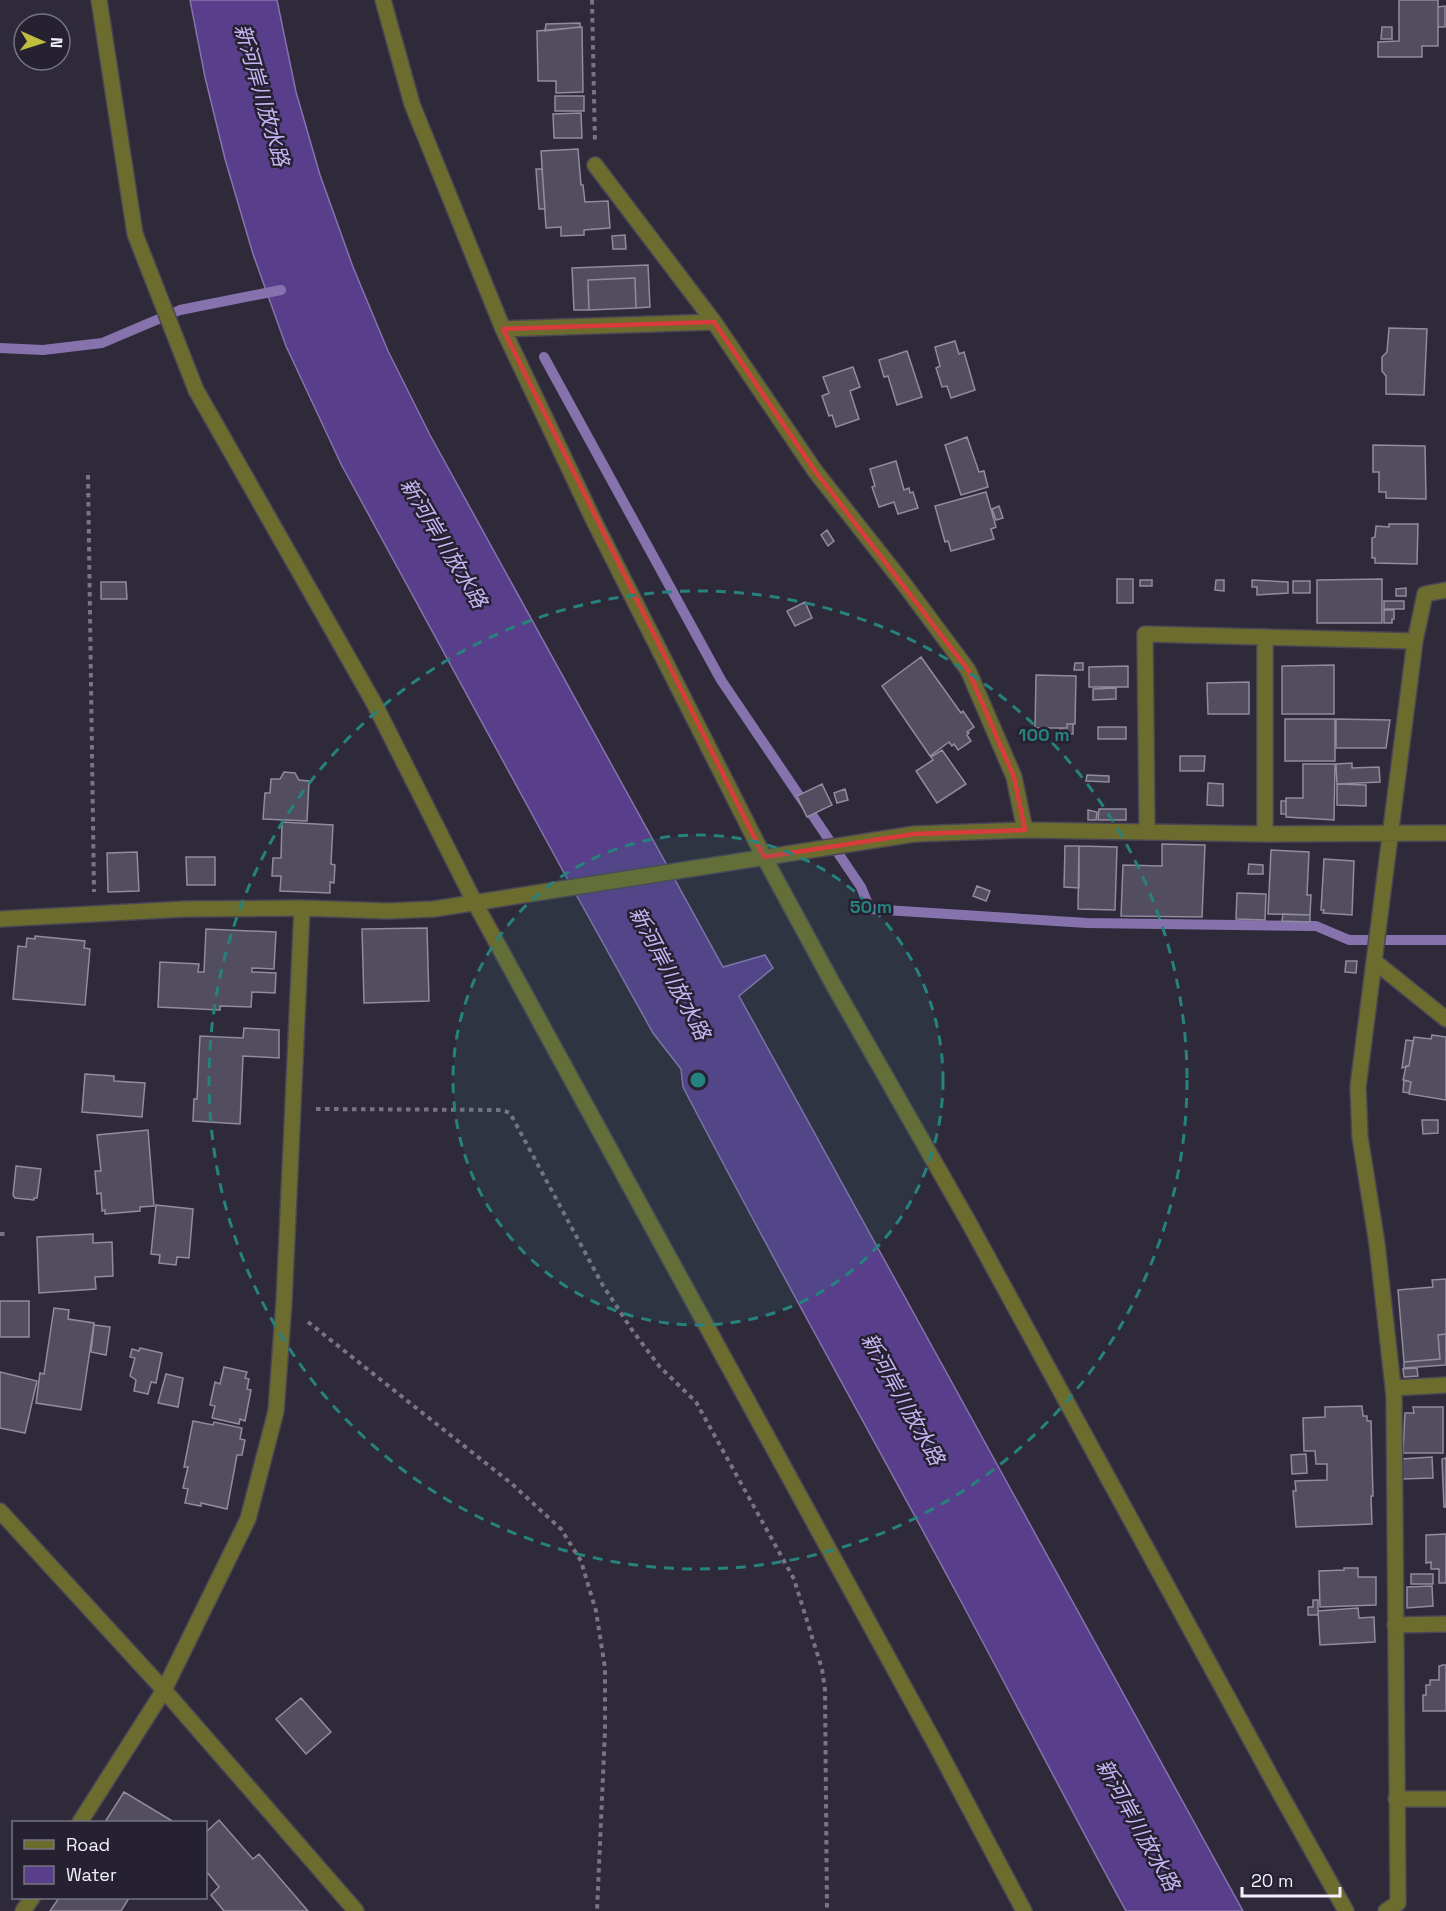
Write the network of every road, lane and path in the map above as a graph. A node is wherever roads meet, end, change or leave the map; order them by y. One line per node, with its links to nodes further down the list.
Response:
1 (99, 0): 17 (street)
2 (383, 0): 6 (street)
3 (592, 0): 4 (path)
4 (595, 165): 5 (street)
5 (714, 322): 6 (street); 11 (street)
6 (502, 329): 16 (street)
7 (88, 475): 19 (path)
8 (1446, 590): 10 (street)
9 (1265, 637): 10 (street); 12 (street); 14 (street)
10 (1415, 641): 15 (street)
11 (1025, 830): 12 (street); 16 (street)
12 (1147, 831): 14 (street)
13 (1446, 833): 15 (street)
14 (1264, 834): 15 (street)
15 (1389, 834): 21 (street)
16 (764, 857): 17 (street); 40 (street)
17 (475, 903): 18 (street); 39 (street)
18 (302, 908): 19 (street); 23 (street)
19 (94, 914): 20 (street)
20 (0, 919)
21 (1374, 961): 22 (street); 28 (street)
22 (1446, 1019)
23 (291, 1109): 26 (street); 38 (path)
24 (0, 1234): 25 (path)
25 (6, 1234)
26 (284, 1302): 32 (street); 37 (path)
27 (1446, 1385): 28 (street)
28 (1394, 1388): 31 (street)
29 (0, 1511): 32 (street)
30 (1446, 1624): 31 (street)
31 (1395, 1625): 33 (street)
32 (164, 1690): 35 (street); 36 (street)
33 (1396, 1799): 34 (street); 41 (street)
34 (1446, 1799)
35 (81, 1821)
36 (357, 1911)
37 (597, 1911)
38 (827, 1911)
39 (1024, 1911)
40 (1346, 1911)
41 (1386, 1911)

